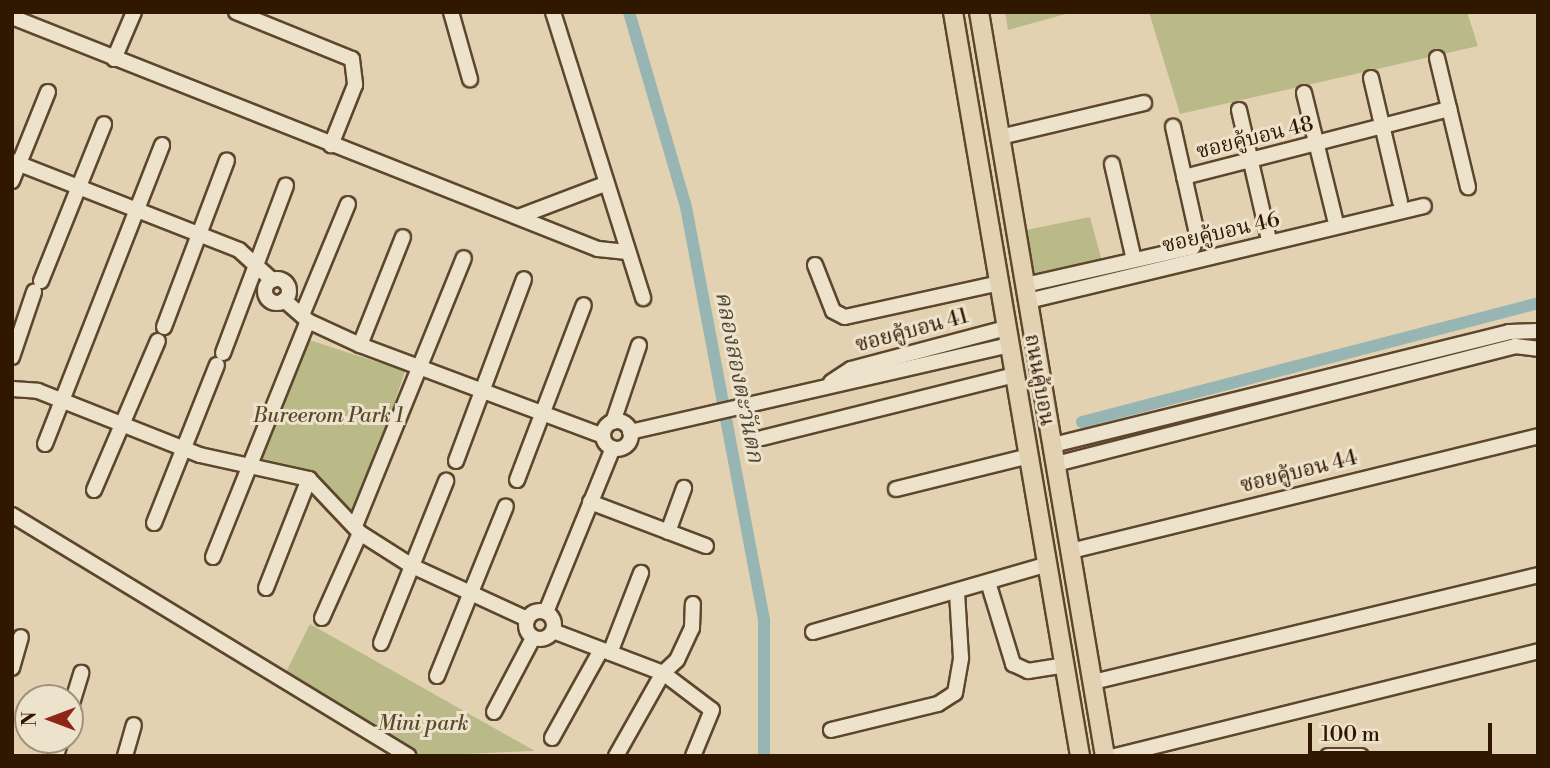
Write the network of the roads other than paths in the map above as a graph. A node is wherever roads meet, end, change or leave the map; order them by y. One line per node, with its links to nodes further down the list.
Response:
1 (134, 12): 9 (street)
2 (236, 12): 22 (street)
3 (450, 12): 11 (street)
4 (553, 12): 30 (street)
5 (953, 12): 49 (main road, ถนนคู้บอน)
6 (979, 12): 20 (main road, ถนนคู้บอน)
7 (12, 17): 9 (street)
8 (1437, 58): 15 (street)
9 (114, 59): 22 (street)
10 (1371, 78): 19 (street)
11 (470, 79)
12 (48, 92): 26 (street)
13 (1304, 93): 23 (street)
14 (1144, 103): 20 (street)
15 (1449, 109): 19 (street, ซอยคู้บอน 48); 32 (street)
16 (1239, 110): 25 (street)
17 (104, 124): 33 (street)
18 (1173, 127): 28 (street)
19 (1383, 128): 23 (street, ซอยคู้บอน 48); 34 (street)
20 (1000, 137): 50 (main road, ถนนคู้บอน)
21 (162, 145): 37 (street)
22 (331, 145): 38 (street)
23 (1317, 145): 25 (street, ซอยคู้บอน 48); 39 (street)
24 (227, 160): 40 (street)
25 (1251, 161): 28 (street, ซอยคู้บอน 48); 41 (street)
26 (16, 162): 29 (street); 33 (street)
27 (1112, 164): 45 (street)
28 (1184, 177): 45 (street, ซอยคู้บอน 48)
29 (12, 181)
30 (605, 184): 38 (street); 43 (street)
31 (286, 185): 46 (street)
32 (1468, 187)
33 (76, 188): 37 (street); 62 (street)
34 (1400, 202)
35 (348, 204): 53 (street)
36 (1424, 206): 50 (street, ซอยคู้บอน 46)
37 (137, 212): 40 (street); 67 (street)
38 (518, 217): 43 (street)
39 (1335, 219)
40 (198, 235): 46 (street); 54 (street)
41 (1268, 236)
42 (403, 237): 59 (street)
43 (626, 252): 51 (street)
44 (464, 258): 63 (street)
45 (1134, 260): 50 (street, ซอยคู้บอน 48)
46 (256, 262): 53 (street); 77 (street)
47 (815, 265): 49 (street)
48 (524, 279): 66 (street)
49 (999, 283): 56 (main road, ถนนคู้บอน)
50 (1027, 293): 76 (main road, ถนนคู้บอน)
51 (643, 298)
52 (584, 305): 68 (street)
53 (305, 318): 59 (street); 82 (street)
54 (164, 327)
55 (1538, 331): 57 (street)
56 (1008, 337): 64 (main road, ถนนคู้บอน); 71 (street, ซอยคู้บอน 41)
57 (1521, 338): 61 (street); 76 (street); 81 (street)
58 (158, 341): 70 (street)
59 (360, 345): 63 (street)
60 (639, 345): 69 (street)
61 (1538, 349)
62 (12, 357)
63 (420, 368): 66 (street); 93 (street)
64 (1015, 375): 74 (street); 79 (main road, ถนนคู้บอน)
65 (12, 389): 67 (street)
66 (482, 392): 68 (street); 80 (street)
67 (61, 400): 70 (street); 75 (street)
68 (542, 416): 72 (street); 84 (street)
69 (613, 422): 71 (street); 72 (street)
70 (121, 424): 77 (street); 88 (street)
71 (630, 432): 78 (street)
72 (603, 436): 78 (street)
73 (1538, 436): 96 (street, ซอยคู้บอน 44)
74 (762, 438)
75 (45, 444)
76 (1053, 445): 81 (main road, ถนนคู้บอน)
77 (182, 448): 82 (street); 92 (street)
78 (613, 448): 89 (street)
79 (1029, 456): 87 (street); 98 (main road, ถนนคู้บอน)
80 (456, 461)
81 (1056, 464): 96 (main road, ถนนคู้บอน)
82 (248, 466): 83 (street); 97 (street)
83 (309, 479): 93 (street); 103 (street)
84 (517, 480)
85 (446, 481): 99 (street)
86 (684, 488): 94 (street)
87 (896, 489)
88 (94, 491)
89 (590, 502): 94 (street); 107 (street)
90 (506, 506): 104 (street)
91 (12, 515): 129 (street)
92 (154, 523)
93 (357, 530): 99 (street); 108 (street)
94 (668, 532): 95 (street)
95 (706, 547)
96 (1071, 551): 122 (main road, ถนนคู้บอน)
97 (213, 557)
98 (1048, 564): 102 (street); 117 (main road, ถนนคู้บอน)
99 (412, 566): 104 (street); 114 (street)
100 (641, 573): 116 (street)
101 (1538, 575): 122 (street)
102 (988, 582): 105 (street); 117 (street)
103 (267, 588)
104 (470, 593): 109 (street); 121 (street)
105 (957, 593): 111 (street); 126 (street)
106 (693, 604): 120 (street)
107 (546, 612): 109 (street); 110 (street)
108 (322, 618)
109 (527, 619): 113 (street)
110 (553, 631): 113 (street); 116 (street)
111 (813, 632)
112 (21, 637): 118 (street)
113 (533, 638): 124 (street)
114 (381, 643)
115 (1538, 651): 134 (street)
116 (605, 652): 120 (street); 127 (street)
117 (1065, 665): 132 (main road, ถนนคู้บอน)
118 (12, 668)
119 (81, 673): 123 (street)
120 (663, 673): 130 (street); 131 (street)
121 (437, 676)
122 (1093, 682): 133 (main road, ถนนคู้บอน)
123 (78, 684)
124 (494, 712)
125 (134, 725): 128 (street)
126 (831, 730)
127 (552, 738)
128 (125, 756)
129 (408, 756)
130 (615, 756)
131 (693, 756)
132 (1080, 756)
133 (1105, 756)
134 (1115, 756)
135 (1328, 756): 136 (street)
136 (1361, 756)

